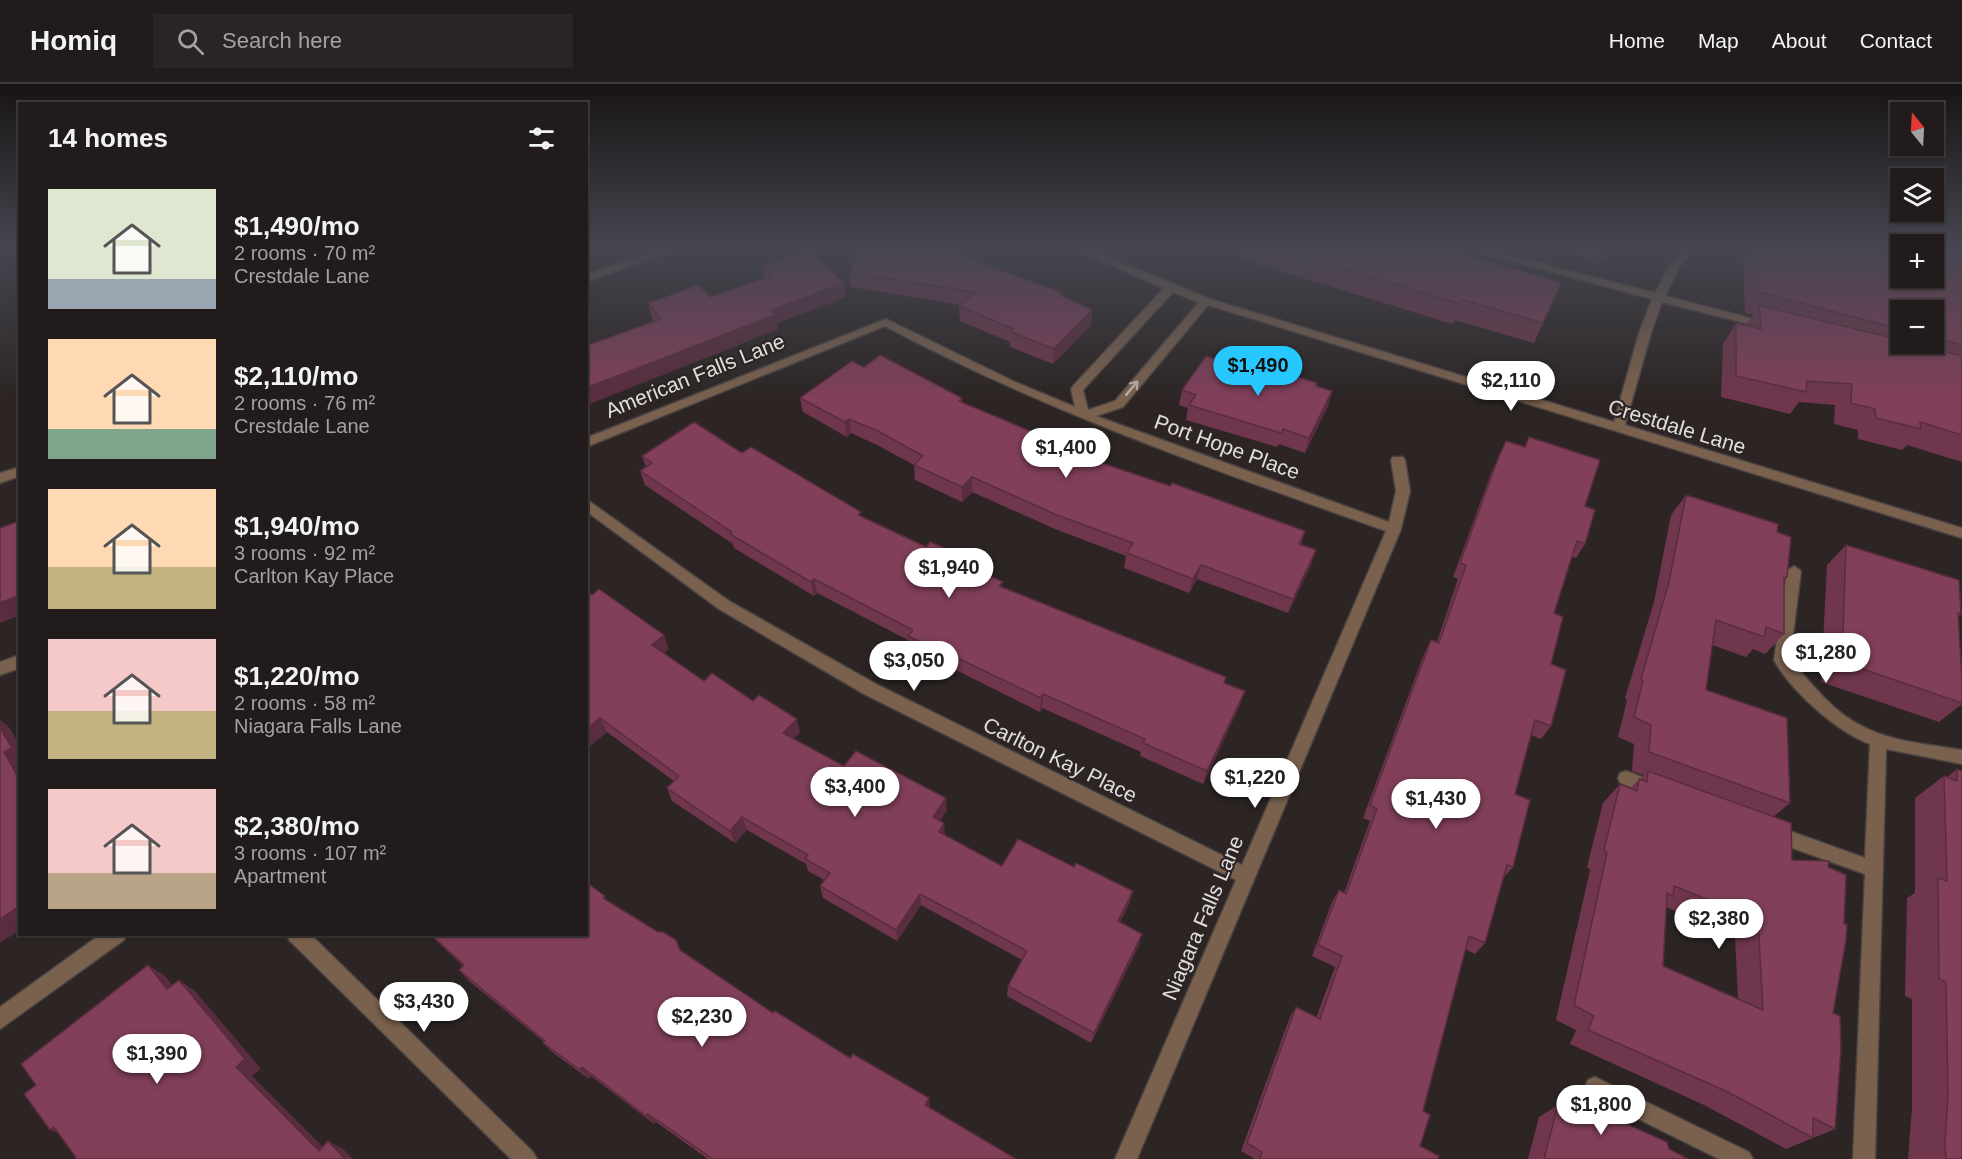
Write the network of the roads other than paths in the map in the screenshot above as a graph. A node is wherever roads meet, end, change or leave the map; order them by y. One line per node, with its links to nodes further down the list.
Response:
1 (1161, 298): 8 (street)
2 (1200, 298): 5 (street, Crestdale Lane)
3 (1654, 298): 4 (street)
4 (1657, 299): 7 (street); 9 (street)
5 (1206, 300): 8 (street, one-way to 5); 9 (street, Crestdale Lane)
6 (886, 322): 8 (street, Port Hope Place); 10 (street, American Falls Lane)
7 (1781, 329)
8 (1083, 416): 15 (street, Port Hope Place)
9 (1618, 429): 16 (street, Crestdale Lane)
10 (588, 442)
11 (1398, 460): 15 (street, Niagara Falls Lane)
12 (18, 472): 13 (street)
13 (0, 478)
14 (588, 505): 26 (street, Carlton Kay Place)
15 (1394, 529): 26 (street, Niagara Falls Lane)
16 (1962, 533)
17 (1794, 571): 20 (street)
18 (18, 663): 19 (street)
19 (0, 669)
20 (1878, 739): 21 (street); 25 (street)
21 (1962, 757)
22 (1626, 778): 23 (street)
23 (1669, 794)
24 (1756, 826): 25 (street)
25 (1875, 870): 34 (street)
26 (1245, 876): 32 (street, Niagara Falls Lane)
27 (114, 936): 29 (street)
28 (298, 936): 31 (street)
29 (0, 1019)
30 (1595, 1087): 33 (street)
31 (525, 1159)
32 (1126, 1159)
33 (1742, 1159)
34 (1864, 1159)

